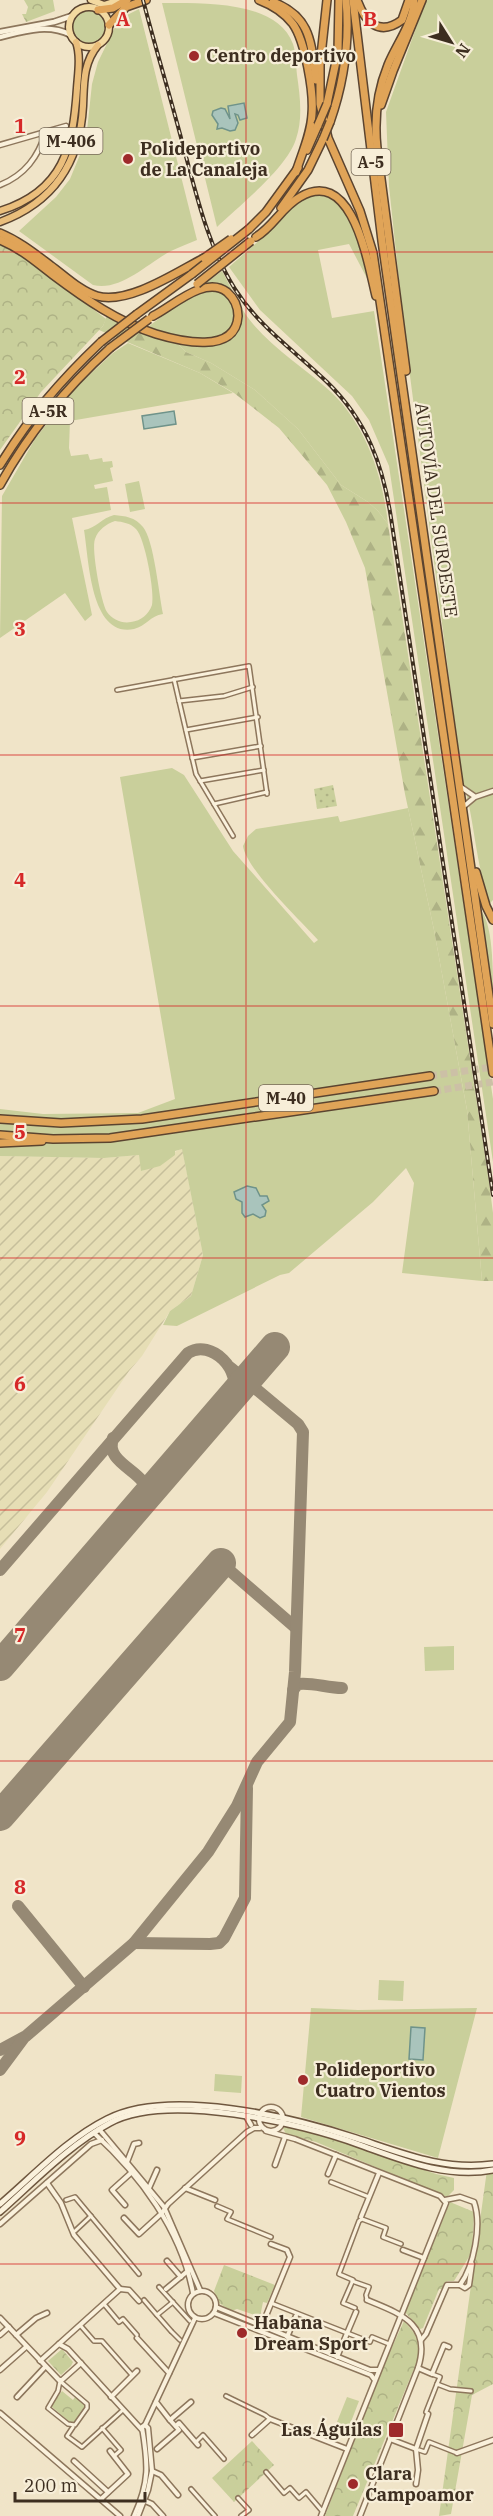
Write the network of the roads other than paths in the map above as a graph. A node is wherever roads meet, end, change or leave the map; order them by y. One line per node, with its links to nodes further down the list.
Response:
1 (79, 0): 17 (main road)
2 (84, 0): 15 (main road)
3 (120, 0): 15 (main road)
4 (127, 0): 16 (highway)
5 (146, 0): 18 (highway)
6 (259, 0): 31 (highway)
7 (267, 0): 26 (highway)
8 (327, 0): 26 (highway, AUTOVÍA DEL SUROESTE / A-5)
9 (339, 0): 26 (highway, AUTOVÍA DEL SUROESTE / A-5R)
10 (346, 0): 37 (highway, A-5R, bridge)
11 (355, 0): 19 (highway); 41 (highway, AUTOVÍA DEL SUROESTE / A-5)
12 (409, 0): 19 (highway)
13 (414, 0): 23 (highway)
14 (422, 0): 29 (highway)
15 (90, 4): 16 (main road); 17 (main road)
16 (98, 10): 18 (main road)
17 (75, 14): 20 (street); 21 (main road)
18 (109, 25): 25 (main road)
19 (380, 27): 23 (highway)
20 (0, 32)
21 (71, 35): 22 (street); 24 (main road)
22 (0, 37)
23 (399, 40): 29 (highway)
24 (76, 42): 25 (main road); 33 (highway, M-406)
25 (98, 45): 34 (highway, M-406)
26 (323, 104): 31 (highway, AUTOVÍA DEL SUROESTE / A-5R, bridge); 40 (highway, AUTOVÍA DEL SUROESTE / A-5)
27 (66, 126): 28 (street)
28 (46, 132): 30 (street); 32 (street)
29 (376, 138): 41 (highway)
30 (0, 145)
31 (296, 172): 35 (highway, AUTOVÍA DEL SUROESTE / A-5R)
32 (0, 185)
33 (0, 211)
34 (0, 222)
35 (249, 229): 36 (highway, bridge); 42 (highway, AUTOVÍA DEL SUROESTE / A-5R, bridge)
36 (0, 233)
37 (254, 239): 39 (highway, A-5R, bridge); 40 (highway)
38 (0, 240): 39 (highway)
39 (151, 317): 43 (highway, A-5R, bridge)
40 (383, 324): 63 (highway, AUTOVÍA DEL SUROESTE / A-5)
41 (413, 451): 54 (highway, AUTOVÍA DEL SUROESTE / A-5)
42 (0, 465)
43 (0, 485)
44 (174, 679): 45 (street); 46 (street); 47 (street)
45 (253, 687): 47 (street); 48 (street)
46 (117, 690)
47 (179, 701): 49 (street)
48 (258, 717): 49 (street); 50 (street)
49 (186, 730): 51 (street)
50 (261, 746): 51 (street); 52 (street)
51 (192, 758): 53 (street)
52 (264, 770): 53 (street); 57 (street)
53 (200, 781): 57 (street)
54 (459, 785): 56 (street); 58 (highway, AUTOVÍA DEL SUROESTE / A-5)
55 (493, 791): 56 (street)
56 (475, 796): 58 (street)
57 (214, 804): 60 (street)
58 (463, 807): 59 (highway, AUTOVÍA DEL SUROESTE / A-5)
59 (465, 823): 61 (highway); 62 (highway, AUTOVÍA DEL SUROESTE / A-5)
60 (233, 836)
61 (493, 920)
62 (493, 1024)
63 (493, 1073)
64 (430, 1076): 66 (highway, M-40)
65 (434, 1091): 68 (highway, M-40)
66 (0, 1119)
67 (0, 1135): 68 (highway, M-40)
68 (53, 1139): 69 (highway)
69 (0, 1143)
70 (259, 2117): 71 (main road); 72 (main road); 72 (street); 73 (street); 74 (street); 76 (main road)
71 (248, 2118): 73 (street); 76 (main road)
72 (281, 2123): 75 (street); 78 (street); 85 (main road); 87 (main road)
73 (251, 2125): 77 (street)
74 (260, 2128): 75 (street); 77 (street)
75 (267, 2131): 78 (street)
76 (94, 2132): 79 (street); 81 (street); 83 (street); 99 (main road); 103 (main road)
77 (247, 2132): 94 (street)
78 (283, 2137): 82 (street); 84 (street)
79 (102, 2140): 81 (street); 83 (street)
80 (139, 2143): 83 (street)
81 (91, 2144): 92 (street)
82 (336, 2155): 89 (street); 90 (street)
83 (125, 2164): 88 (street)
84 (275, 2164)
85 (493, 2164)
86 (157, 2170): 93 (street)
87 (493, 2170)
88 (132, 2172): 93 (street); 100 (street); 104 (street)
89 (379, 2173): 95 (street); 96 (street)
90 (328, 2174)
91 (331, 2182): 95 (street)
92 (47, 2183): 108 (street); 123 (street)
93 (149, 2188): 102 (street)
94 (185, 2188): 98 (street); 102 (street)
95 (369, 2197): 107 (street)
96 (444, 2199): 114 (street); 115 (street)
97 (66, 2200): 105 (street)
98 (215, 2200)
99 (0, 2204)
100 (125, 2205)
101 (217, 2206): 110 (street)
102 (164, 2207): 104 (street); 117 (street)
103 (0, 2212)
104 (162, 2213): 106 (street); 117 (street)
105 (91, 2216): 109 (street); 118 (street)
106 (123, 2218)
107 (361, 2218): 112 (street); 120 (street)
108 (0, 2224)
109 (75, 2231)
110 (271, 2237)
111 (271, 2244): 130 (street)
112 (401, 2244)
113 (402, 2250): 114 (street)
114 (424, 2258): 136 (street)
115 (473, 2258): 121 (street); 121 (street)
116 (167, 2261): 119 (street)
117 (189, 2269): 119 (street); 125 (street); 126 (street)
118 (139, 2274)
119 (181, 2277): 124 (street)
120 (352, 2280): 127 (street); 133 (street)
121 (459, 2285): 151 (street)
122 (159, 2287): 129 (street)
123 (120, 2288): 128 (street); 131 (street)
124 (166, 2289)
125 (200, 2290): 126 (street); 132 (street)
126 (193, 2293): 140 (street)
127 (367, 2300): 136 (street)
128 (142, 2301): 137 (street)
129 (173, 2302): 137 (street); 141 (street)
130 (271, 2303): 138 (street); 144 (street)
131 (104, 2304): 142 (street); 148 (street)
132 (216, 2307): 135 (street); 144 (street)
133 (356, 2310): 145 (street)
134 (47, 2313): 147 (street)
135 (214, 2313): 140 (street); 144 (street)
136 (401, 2314): 151 (street); 153 (street)
137 (157, 2315): 150 (street)
138 (297, 2315): 145 (street); 149 (street)
139 (0, 2318): 143 (street)
140 (195, 2318): 164 (street)
141 (190, 2321)
142 (80, 2325): 152 (street); 166 (street)
143 (9, 2327): 146 (street); 147 (street)
144 (260, 2329): 149 (street); 167 (street)
145 (347, 2333): 153 (street); 156 (street)
146 (0, 2335)
147 (16, 2335): 154 (street)
148 (137, 2337): 164 (street)
149 (287, 2337): 156 (street)
150 (180, 2340)
151 (421, 2340): 160 (street)
152 (58, 2344): 157 (street); 158 (street)
153 (389, 2344): 162 (street)
154 (26, 2347): 157 (street); 161 (street)
155 (449, 2347): 165 (street)
156 (337, 2357): 162 (street)
157 (40, 2361): 159 (street)
158 (81, 2363): 168 (street); 173 (street)
159 (45, 2367): 168 (street); 172 (street)
160 (418, 2368): 165 (street); 186 (street)
161 (0, 2370)
162 (378, 2370): 167 (street)
163 (137, 2371): 166 (street)
164 (169, 2373): 174 (street)
165 (432, 2374): 169 (street)
166 (132, 2375): 173 (street)
167 (374, 2379): 190 (street)
168 (60, 2381): 181 (street); 181 (street)
169 (437, 2384): 170 (street); 178 (street)
170 (471, 2391)
171 (226, 2396): 179 (street)
172 (17, 2397)
173 (111, 2397): 176 (street)
174 (156, 2402): 180 (street); 184 (street)
175 (191, 2402): 180 (street)
176 (123, 2410): 183 (street); 184 (street)
177 (0, 2413): 205 (street)
178 (427, 2413): 191 (street)
179 (270, 2419): 185 (street); 190 (street)
180 (170, 2420): 182 (street)
181 (75, 2425): 183 (street)
182 (176, 2426): 188 (street); 189 (street)
183 (102, 2428): 194 (street)
184 (145, 2429): 197 (street); 200 (street)
185 (252, 2435)
186 (390, 2439): 191 (street); 213 (street)
187 (493, 2440): 193 (street)
188 (197, 2443): 195 (street)
189 (157, 2449)
190 (347, 2449): 207 (street)
191 (417, 2449): 193 (street); 199 (street)
192 (110, 2451): 194 (street)
193 (457, 2453)
194 (114, 2456): 202 (street)
195 (224, 2459)
196 (74, 2461): 202 (street)
197 (152, 2471): 203 (street); 206 (street)
198 (266, 2472): 207 (street)
199 (416, 2484)
200 (145, 2488): 206 (street); 209 (street)
201 (191, 2489): 211 (street)
202 (108, 2492): 205 (street)
203 (178, 2495)
204 (238, 2498): 212 (street)
205 (100, 2499): 208 (street)
206 (145, 2502): 209 (street); 210 (street)
207 (322, 2514)
208 (120, 2516)
209 (136, 2516)
210 (163, 2516)
211 (215, 2516)
212 (241, 2516)
213 (360, 2516)

